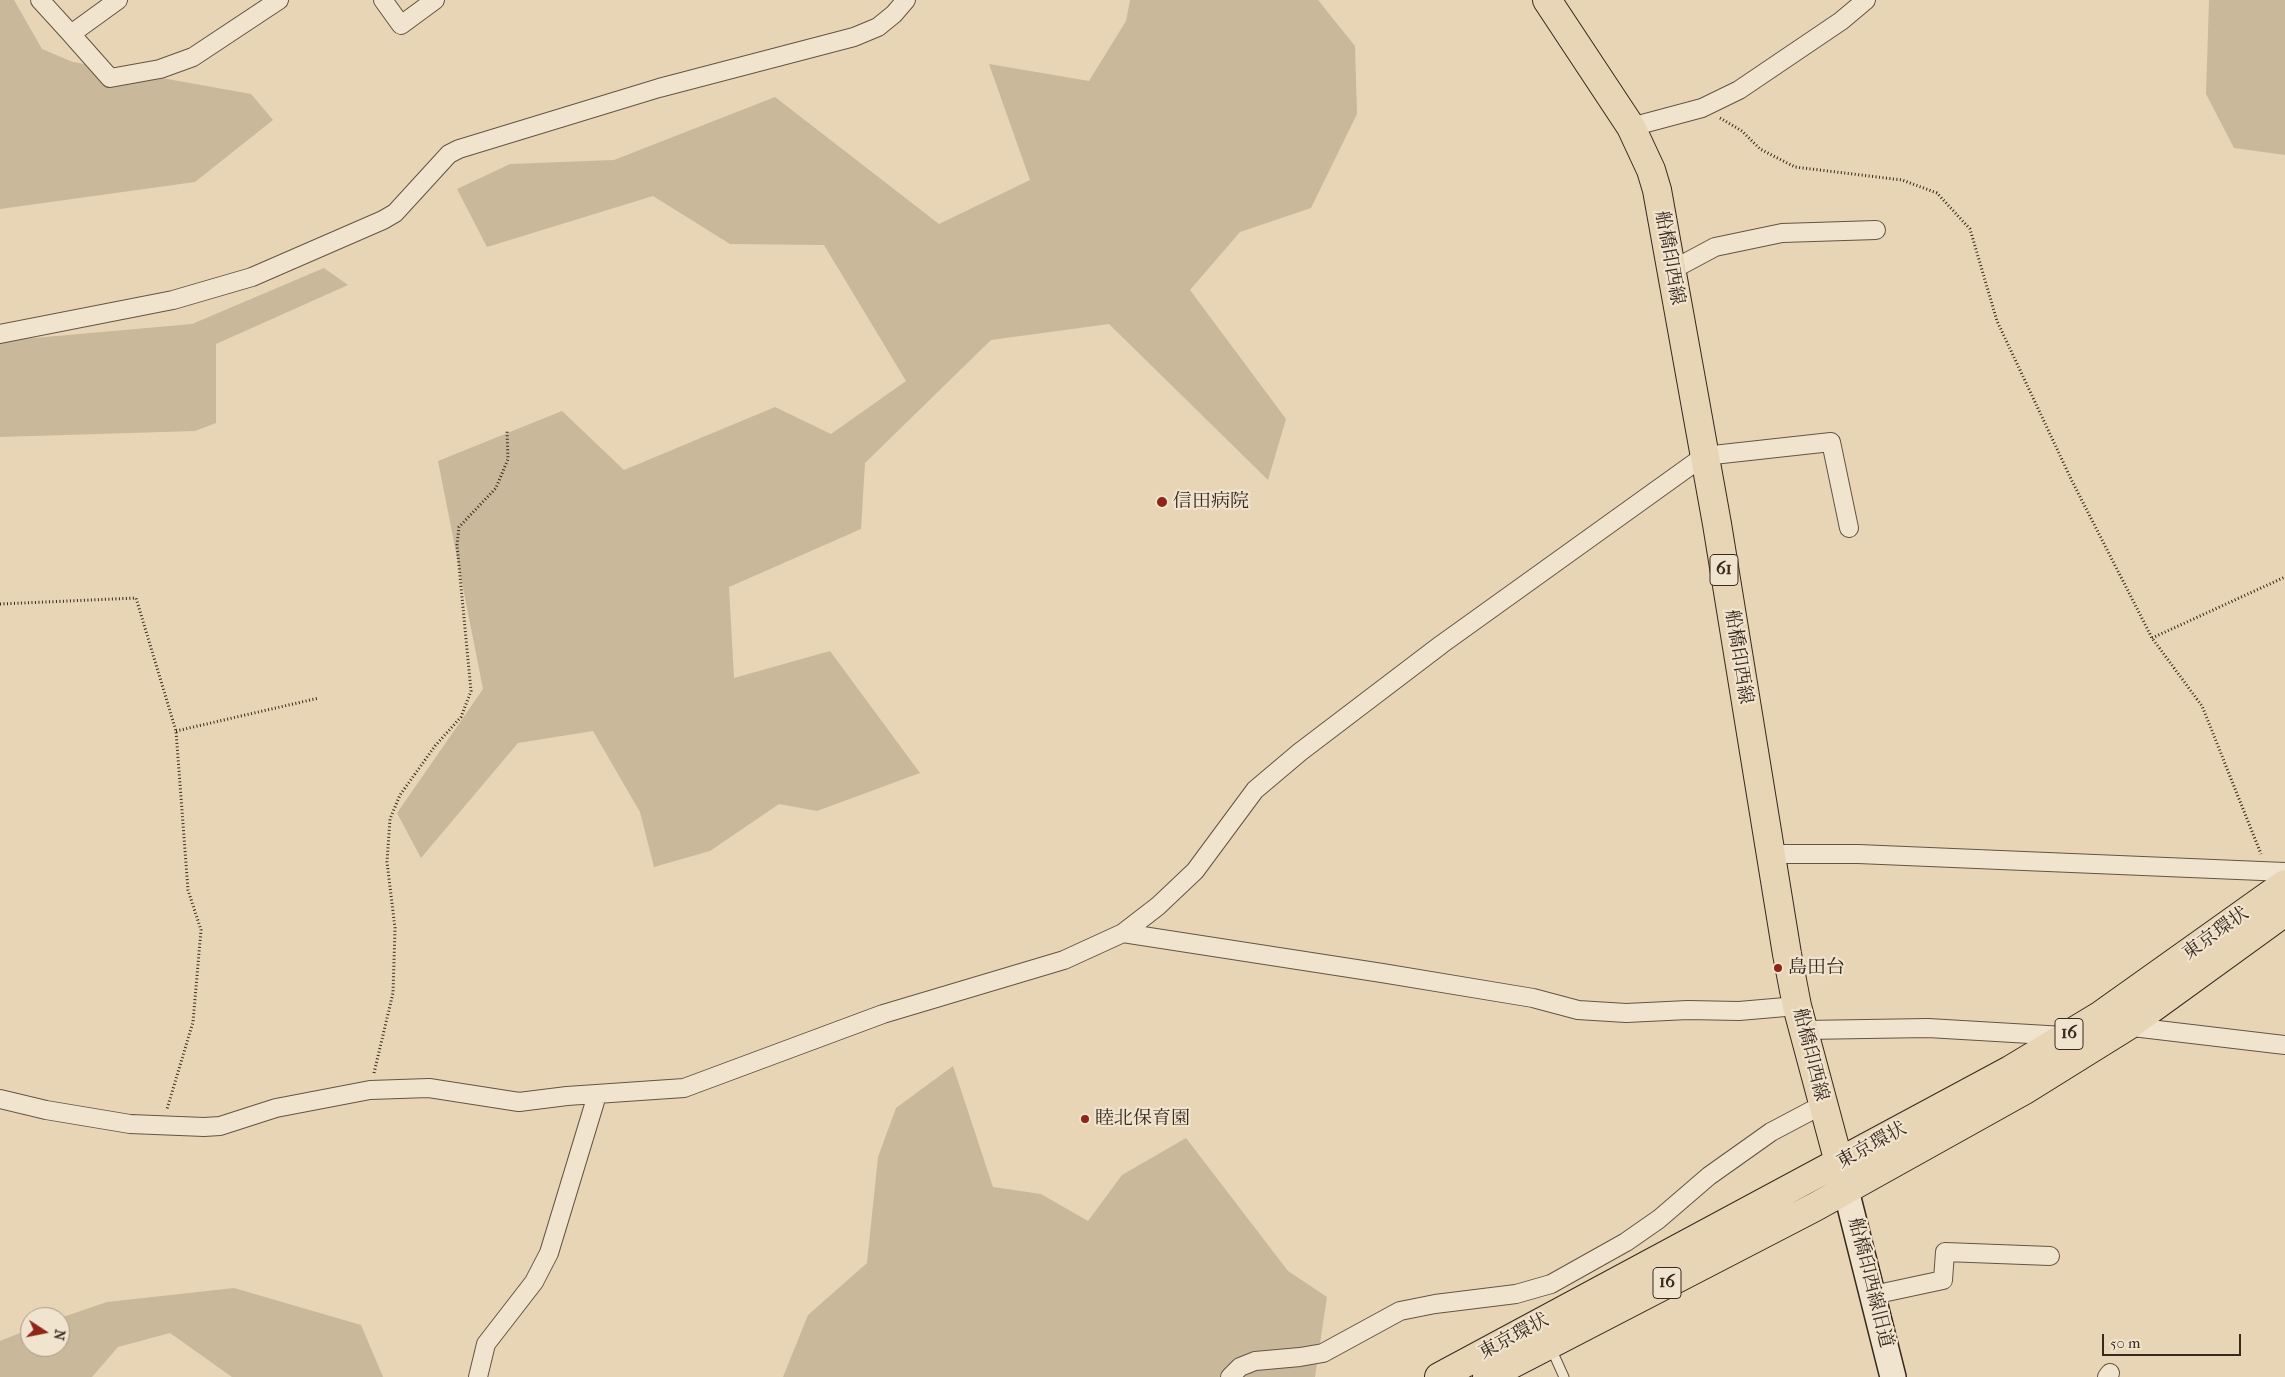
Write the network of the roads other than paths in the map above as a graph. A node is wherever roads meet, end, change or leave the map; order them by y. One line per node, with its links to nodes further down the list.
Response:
1 (40, 0): 9 (street)
2 (118, 0): 9 (street)
3 (279, 0): 9 (street)
4 (383, 0): 5 (street)
5 (435, 0)
6 (906, 0): 13 (street)
7 (1547, 0): 10 (main road, 船橋印西線 / 61)
8 (1866, 0): 10 (street)
9 (70, 34)
10 (1631, 127): 12 (main road, 船橋印西線 / 61)
11 (1876, 230): 12 (street)
12 (1672, 270): 14 (main road, 船橋印西線 / 61)
13 (0, 334)
14 (1704, 456): 15 (street); 16 (main road, 船橋印西線 / 61); 19 (street)
15 (1849, 528)
16 (1771, 854): 17 (street); 20 (main road, 船橋印西線 / 61)
17 (2279, 876): 22 (main road, 東京環状 / 16)
18 (2285, 912): 21 (main road, 東京環状 / 16)
19 (1123, 932): 20 (street); 24 (street)
20 (1800, 1018): 22 (street); 26 (main road, 船橋印西線 / 61)
21 (2129, 1025): 22 (street); 23 (street); 28 (main road, 東京環状 / 16)
22 (2065, 1036): 27 (main road, 東京環状 / 16)
23 (2285, 1045)
24 (597, 1095): 25 (street); 32 (street)
25 (0, 1099)
26 (1822, 1105): 27 (main road, 船橋印西線 / 61); 33 (street)
27 (1840, 1164): 28 (main road, 船橋印西線 / 61); 34 (main road, 東京環状 / 16)
28 (1846, 1190): 30 (street, 船橋印西線旧道); 31 (main road, 東京環状 / 16)
29 (2050, 1256): 30 (street)
30 (1873, 1295): 37 (street, 船橋印西線旧道)
31 (1549, 1344): 35 (main road, 東京環状 / 16); 36 (lane)
32 (478, 1377)
33 (1230, 1377)
34 (1439, 1377)
35 (1487, 1377)
36 (1564, 1377)
37 (1893, 1377)

